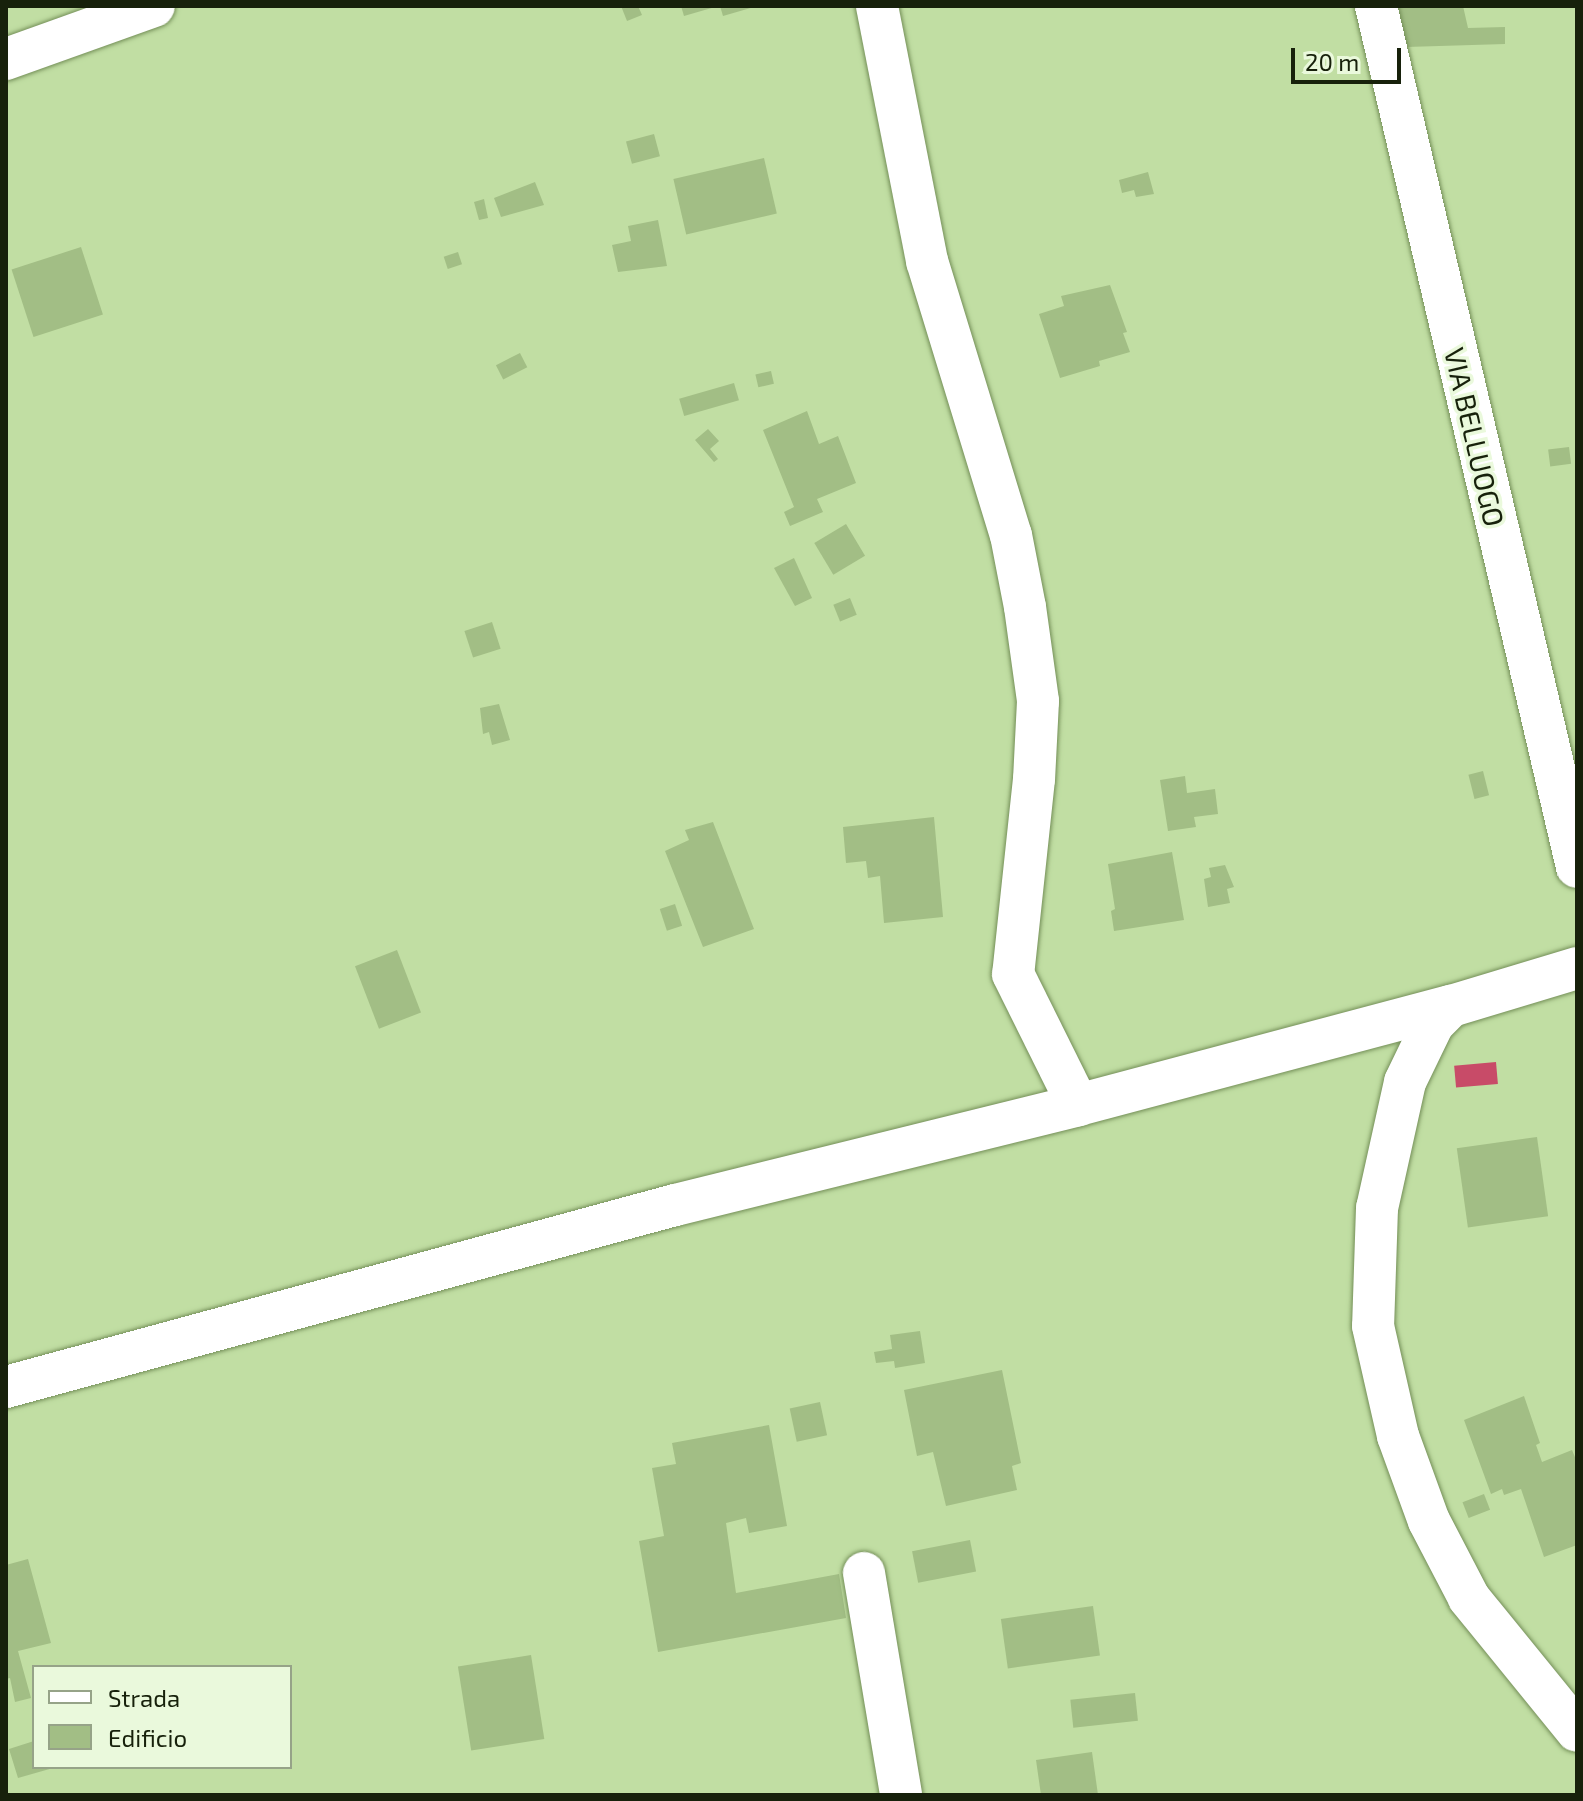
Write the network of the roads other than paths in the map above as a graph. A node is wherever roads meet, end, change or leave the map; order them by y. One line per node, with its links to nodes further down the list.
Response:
1 (154, 6): 4 (street)
2 (877, 6): 8 (street)
3 (1376, 6): 5 (street, VIA BELLUOGO)
4 (6, 59)
5 (1577, 867)
6 (1577, 968): 7 (street)
7 (1451, 1006): 8 (street); 11 (street)
8 (1078, 1105): 9 (street)
9 (6, 1387)
10 (864, 1573): 12 (street)
11 (1577, 1731)
12 (901, 1795)

